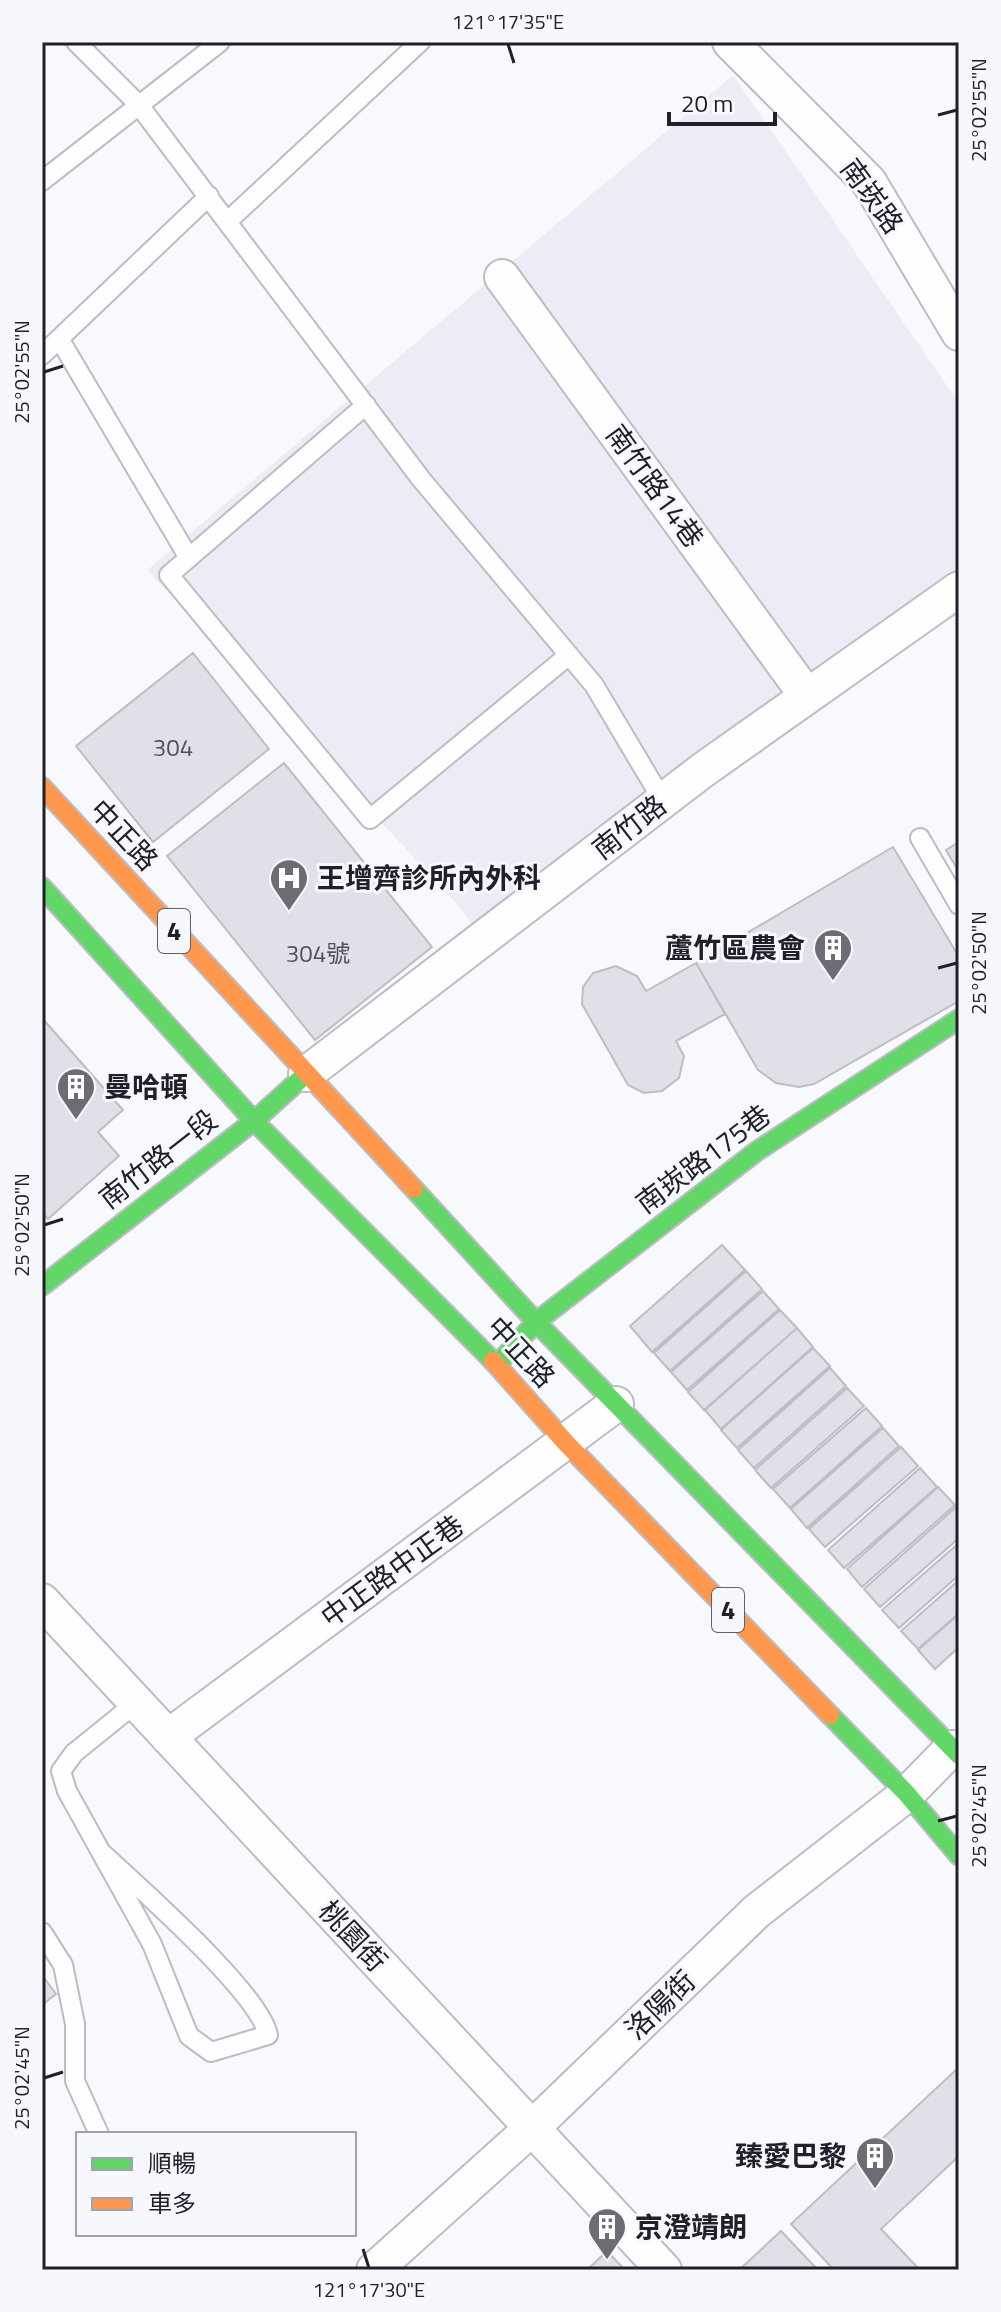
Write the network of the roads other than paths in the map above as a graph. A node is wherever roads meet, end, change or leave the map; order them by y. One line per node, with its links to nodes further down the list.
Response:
1 (76, 42): 5 (lane)
2 (220, 42): 5 (lane)
3 (420, 42): 8 (lane)
4 (730, 42): 10 (street, 南崁路)
5 (138, 104): 6 (lane); 7 (lane)
6 (42, 181)
7 (209, 196): 8 (lane); 11 (lane)
8 (229, 220): 13 (lane)
9 (502, 277): 17 (street, 南竹路14巷)
10 (959, 333)
11 (60, 340): 12 (lane); 14 (lane)
12 (42, 355)
13 (366, 405): 14 (lane); 16 (lane)
14 (189, 558): 16 (lane)
15 (959, 589): 17 (street, 南竹路)
16 (569, 655): 19 (lane)
17 (807, 696): 19 (street, 南竹路)
18 (42, 787): 24 (main road, 中正路 / 4)
19 (663, 801): 24 (street, 南竹路)
20 (920, 838): 22 (lane)
21 (42, 887): 25 (main road, 中正路 / 4)
22 (959, 905)
23 (959, 1019): 27 (main road, 南崁路175巷)
24 (306, 1074): 25 (main road, 南竹路一段); 27 (main road, 中正路 / 4)
25 (254, 1121): 26 (main road, 南竹路一段); 28 (main road, 中正路 / 4)
26 (42, 1286)
27 (536, 1322): 28 (main road, 南崁路175巷); 29 (main road, 中正路 / 4)
28 (497, 1365): 30 (main road, 中正路 / 4)
29 (616, 1404): 30 (street, 中正路中正巷); 34 (main road, 中正路 / 4)
30 (566, 1443): 33 (street, 中正路中正巷); 35 (main road, 中正路 / 4)
31 (42, 1601): 32 (street, 桃園街)
32 (136, 1703): 33 (street, 桃園街); 36 (lane)
33 (168, 1737): 39 (street, 桃園街)
34 (956, 1751): 35 (street, 洛陽街)
35 (907, 1794): 37 (main road, 中正路 / 4); 39 (street, 洛陽街)
36 (101, 1852): 36 (lane)
37 (959, 1856)
38 (42, 1932): 40 (lane)
39 (532, 2128): 41 (street, 洛陽街); 42 (street, 桃園街)
40 (98, 2132)
41 (374, 2270)
42 (664, 2270)

